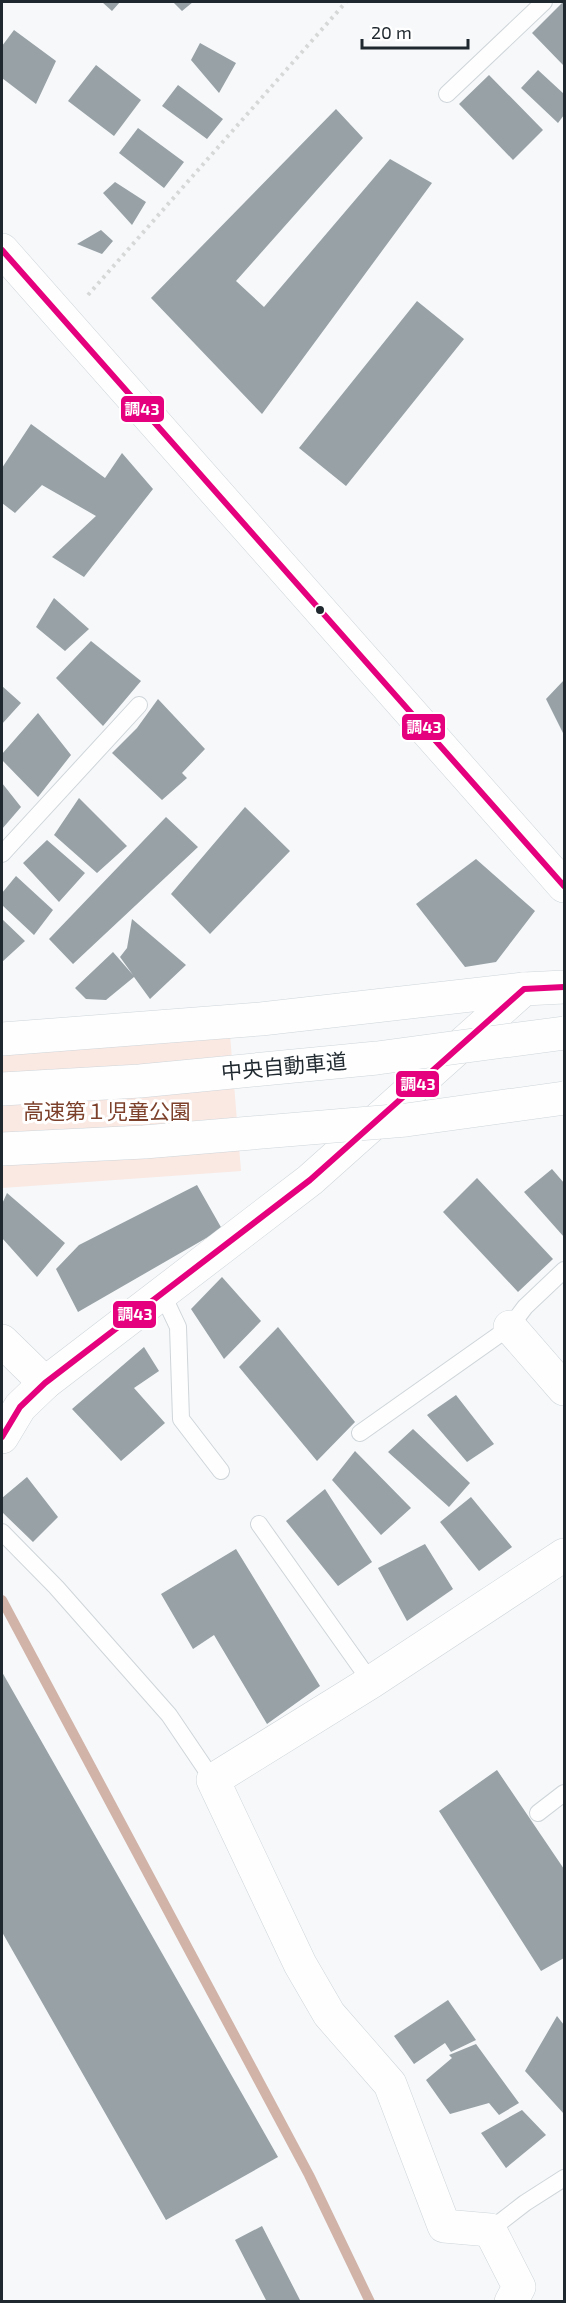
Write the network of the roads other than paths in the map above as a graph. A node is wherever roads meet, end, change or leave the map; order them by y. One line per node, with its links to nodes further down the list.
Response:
1 (544, 2): 2 (lane)
2 (447, 94)
3 (2, 250): 6 (main road)
4 (139, 705): 5 (lane)
5 (2, 854)
6 (564, 886)
7 (564, 987): 8 (main road)
8 (524, 990): 10 (main road); 15 (main road)
9 (564, 1033): 11 (main road, 中央自動車道, bridge)
10 (2, 1039)
11 (2, 1089)
12 (564, 1098): 13 (main road, bridge)
13 (2, 1149)
14 (564, 1270): 16 (lane)
15 (162, 1293): 18 (main road); 22 (lane)
16 (510, 1327): 19 (main road); 20 (lane)
17 (2, 1341): 18 (main road)
18 (45, 1383): 21 (main road)
19 (564, 1389)
20 (360, 1432)
21 (2, 1437)
22 (221, 1471)
23 (259, 1524): 26 (lane)
24 (2, 1532): 27 (lane)
25 (564, 1555): 26 (main road)
26 (371, 1682): 27 (main road)
27 (213, 1780): 31 (main road)
28 (564, 1793): 29 (lane)
29 (538, 1813)
30 (564, 2178): 31 (lane)
31 (490, 2230): 32 (main road)
32 (511, 2301)

